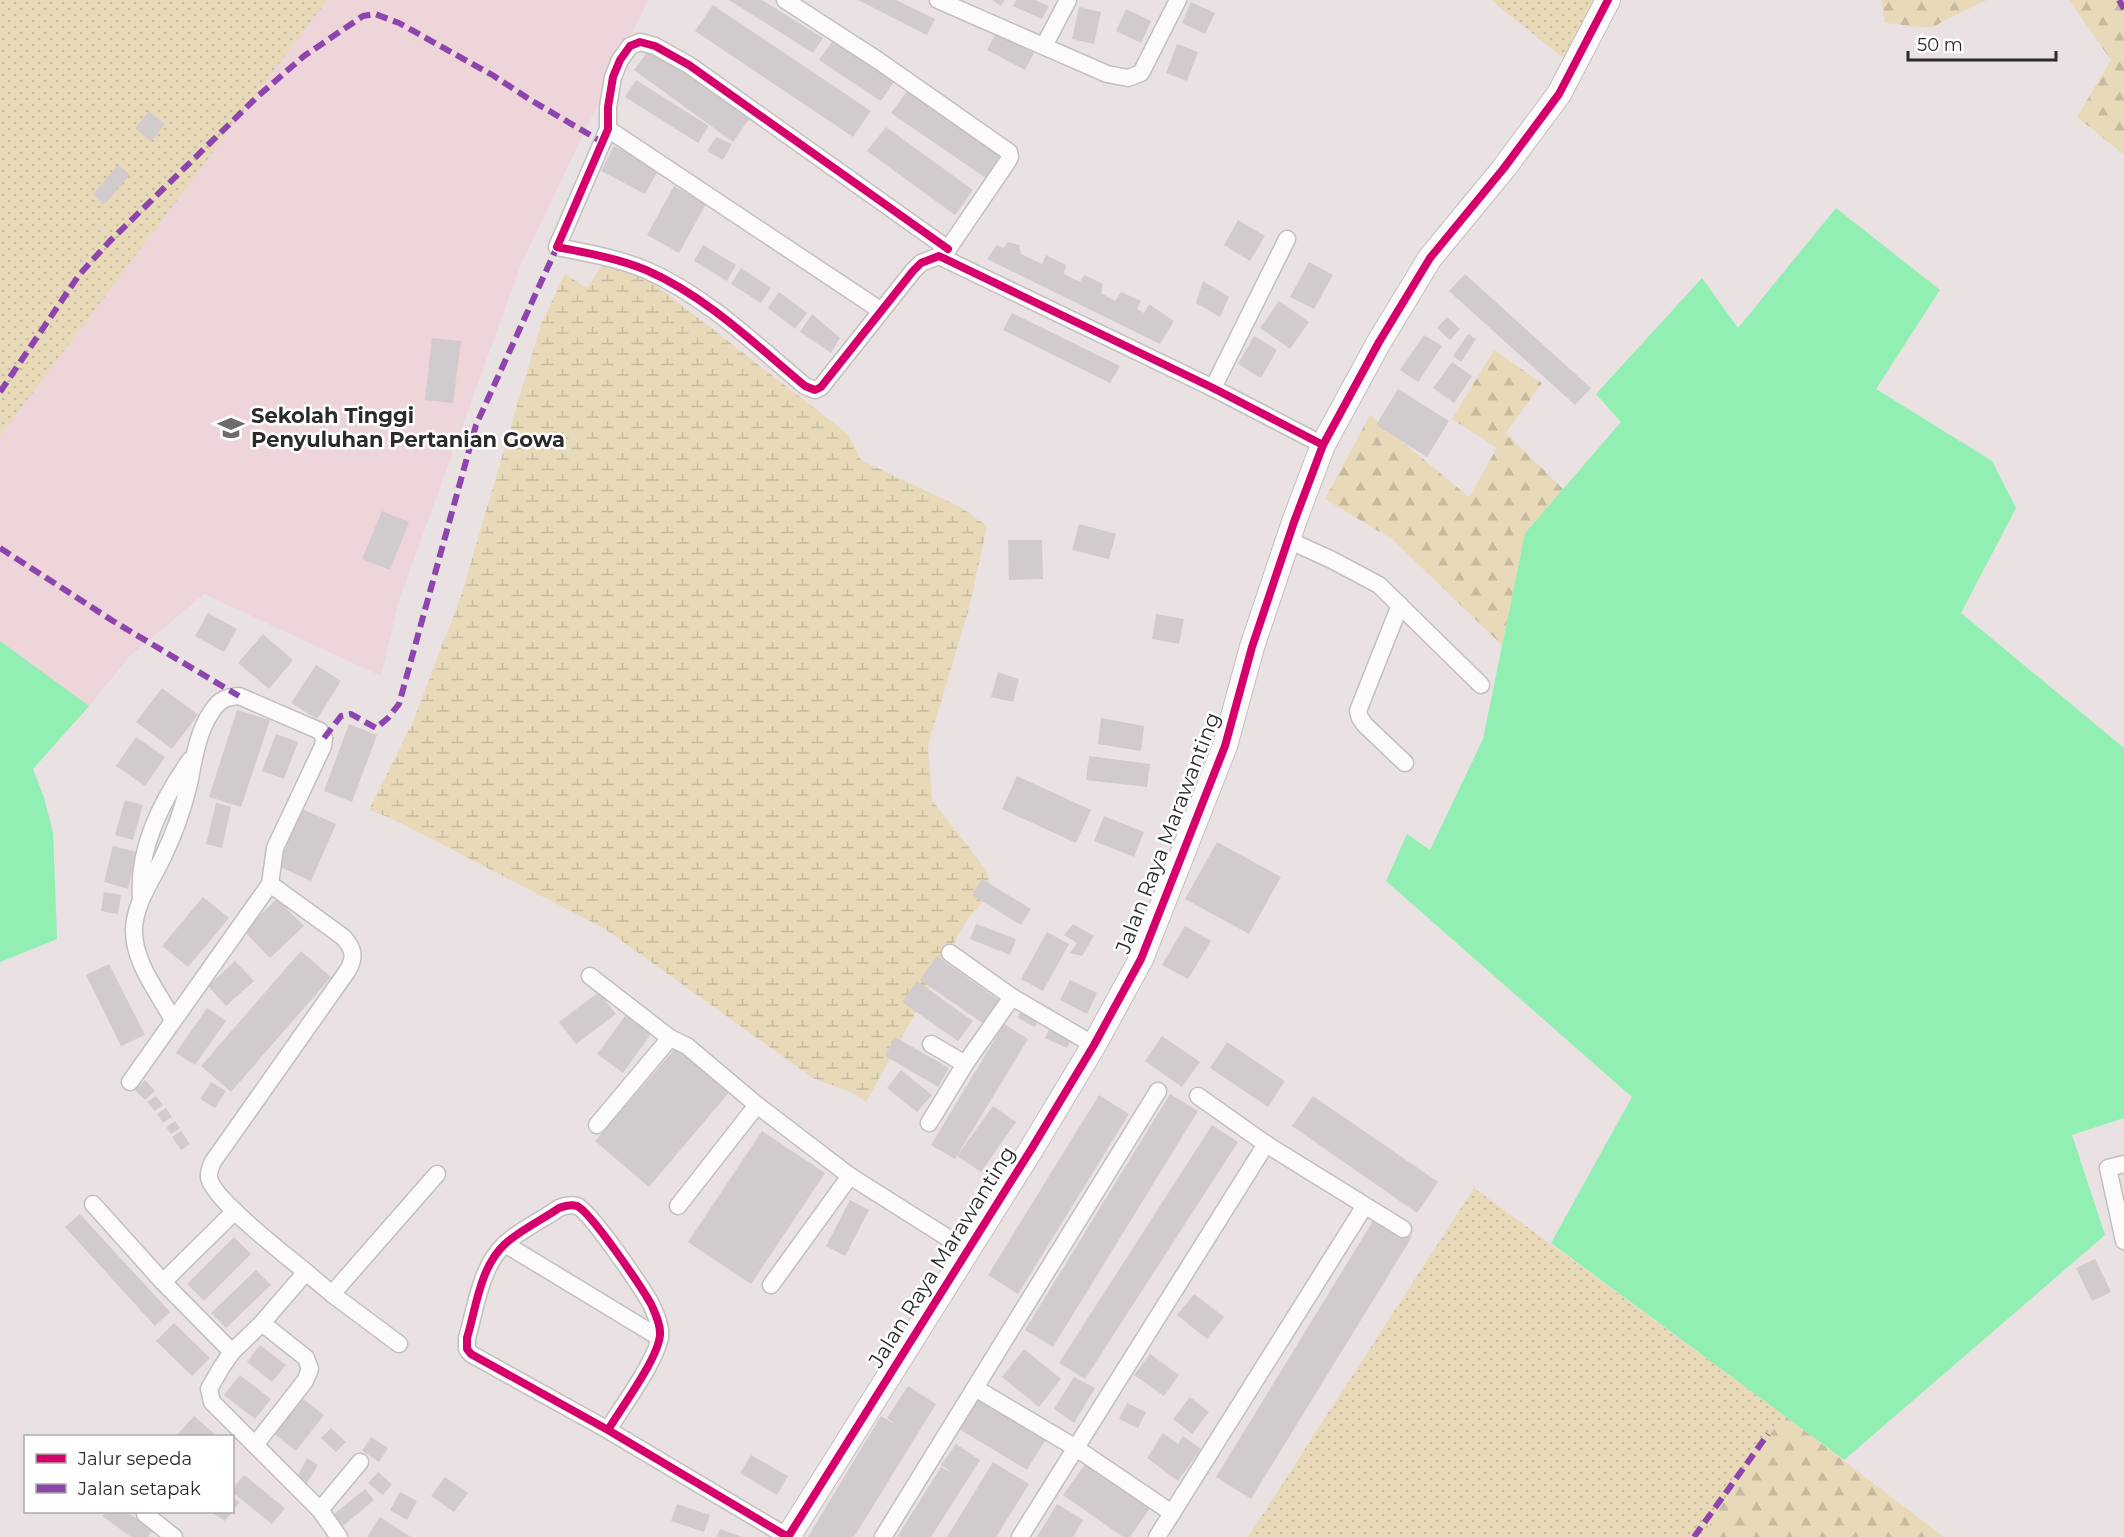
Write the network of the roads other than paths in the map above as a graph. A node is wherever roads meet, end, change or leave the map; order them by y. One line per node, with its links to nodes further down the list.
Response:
1 (785, 0): 9 (street)
2 (938, 0): 6 (street)
3 (1068, 0): 6 (street)
4 (1178, 0): 6 (street)
5 (1608, 0): 12 (street, Jalan Raya Marawanting)
6 (1044, 46)
7 (608, 129): 9 (street); 10 (street); 10 (street)
8 (1287, 239): 11 (street)
9 (944, 253): 10 (street); 11 (street)
10 (880, 310)
11 (1213, 388): 12 (street)
12 (1323, 445): 13 (street, Jalan Raya Marawanting)
13 (1288, 540): 14 (street); 24 (street, Jalan Raya Marawanting)
14 (1400, 605): 15 (street); 16 (street)
15 (1481, 685)
16 (1406, 764)
17 (270, 884): 21 (street); 21 (street); 39 (street)
18 (950, 953): 20 (street)
19 (590, 976): 22 (street)
20 (1012, 997): 24 (street); 25 (street)
21 (173, 1020): 26 (street)
22 (670, 1038): 29 (street); 31 (street)
23 (931, 1044): 25 (street)
24 (1094, 1045): 43 (street, Jalan Raya Marawanting)
25 (965, 1064): 30 (street)
26 (130, 1082)
27 (1158, 1091): 52 (street)
28 (1198, 1096): 32 (street)
29 (757, 1105): 35 (street); 37 (street)
30 (929, 1123)
31 (597, 1125)
32 (1266, 1144): 38 (street); 55 (street)
33 (2124, 1164): 41 (street)
34 (437, 1174): 47 (street)
35 (850, 1176): 43 (street); 46 (street)
36 (93, 1204): 45 (street)
37 (678, 1206)
38 (1364, 1207): 40 (street); 58 (street)
39 (235, 1211): 44 (street); 45 (street)
40 (1403, 1228)
41 (2124, 1241)
42 (505, 1244): 49 (street); 49 (street); 53 (street)
43 (967, 1250): 62 (street, Jalan Raya Marawanting)
44 (306, 1272): 47 (street); 48 (street)
45 (163, 1282): 51 (street)
46 (771, 1285)
47 (332, 1294): 50 (street)
48 (262, 1323): 51 (street); 54 (street)
49 (660, 1338): 53 (street)
50 (399, 1344)
51 (232, 1352): 54 (street)
52 (975, 1388): 55 (street); 63 (street)
53 (608, 1430): 62 (street)
54 (255, 1445): 57 (street)
55 (1076, 1448): 58 (street); 64 (street)
56 (360, 1462): 57 (street)
57 (320, 1510): 61 (street)
58 (1172, 1513): 65 (street)
59 (145, 1514): 60 (street)
60 (174, 1537)
61 (339, 1537)
62 (788, 1537)
63 (883, 1537)
64 (1020, 1537)
65 (1157, 1537)

